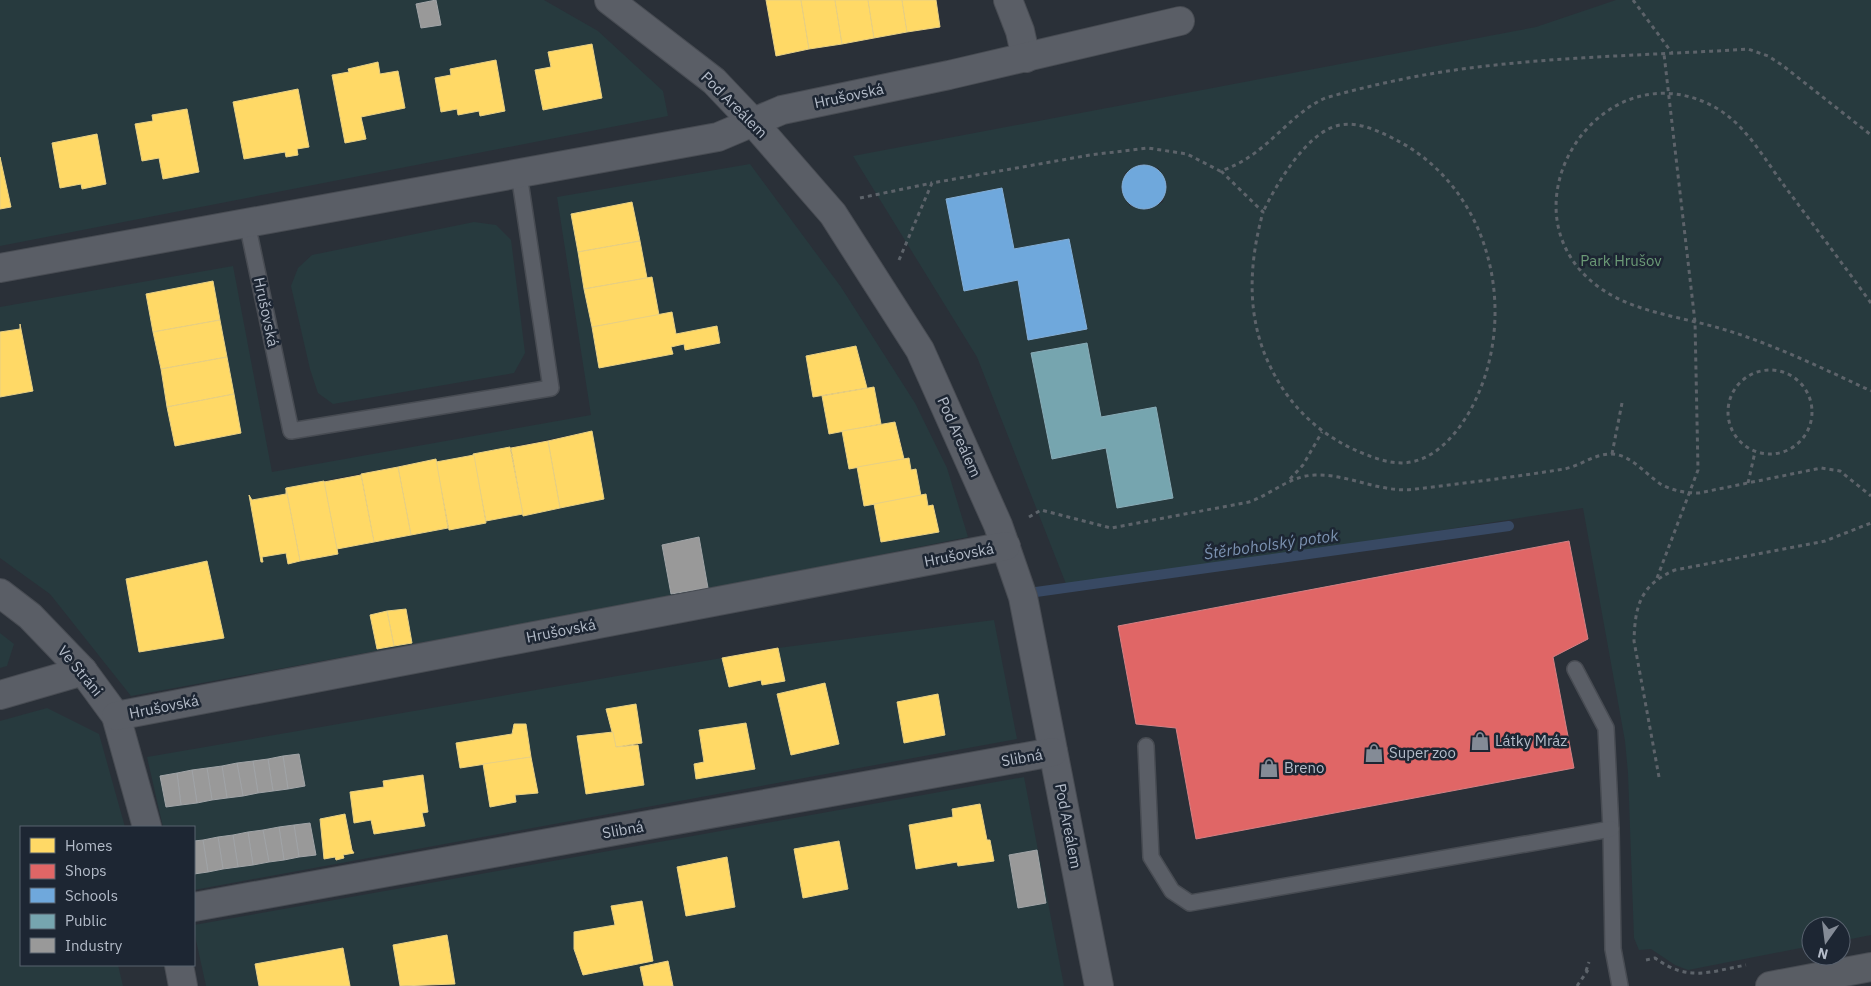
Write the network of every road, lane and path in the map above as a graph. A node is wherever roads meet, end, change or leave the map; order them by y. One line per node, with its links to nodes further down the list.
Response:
1 (609, 0): 9 (street, Pod Areálem)
2 (1008, 0): 7 (street)
3 (1633, 0): 5 (path)
4 (1180, 21): 7 (street, Hrušovská)
5 (1672, 53): 6 (path); 10 (path)
6 (1664, 54): 8 (path); 11 (path)
7 (1026, 58): 9 (street, Hrušovská)
8 (1669, 94): 19 (path); 20 (path); 20 (path)
9 (752, 121): 12 (street, Hrušovská); 32 (street, Pod Areálem)
10 (1871, 135)
11 (1220, 171): 13 (path); 15 (path)
12 (519, 174): 16 (street, Hrušovská); 16 (lane, Hrušovská)
13 (932, 183): 14 (path); 17 (path)
14 (854, 200)
15 (1264, 212): 23 (path); 23 (path)
16 (246, 223): 18 (street, Hrušovská)
17 (898, 263)
18 (0, 268)
19 (1871, 303)
20 (1694, 322): 21 (path); 28 (path)
21 (1871, 392)
22 (1622, 403): 25 (path)
23 (1322, 432): 26 (path)
24 (1755, 452): 24 (path); 27 (path)
25 (1612, 454): 26 (path); 28 (path)
26 (1290, 480): 31 (path)
27 (1748, 483): 28 (path); 29 (path)
28 (1688, 493): 33 (path)
29 (1871, 496)
30 (1871, 523): 33 (path)
31 (1029, 525)
32 (1006, 546): 38 (street, Hrušovská); 40 (street, Pod Areálem)
33 (1657, 578): 41 (path)
34 (0, 592): 36 (street, Ve Stráni)
35 (1575, 669): 43 (lane)
36 (83, 671): 37 (street); 38 (street, Ve Stráni)
37 (0, 695)
38 (116, 716): 42 (street, Ve Stráni)
39 (1146, 746): 43 (lane)
40 (1053, 752): 44 (street, Slibná); 51 (street, Pod Areálem)
41 (1659, 777)
42 (146, 826)
43 (1611, 829): 53 (lane)
44 (195, 907)
45 (1646, 960): 46 (path)
46 (1747, 964)
47 (179, 966): 50 (street)
48 (1871, 967): 54 (street)
49 (1593, 969): 52 (path)
50 (183, 986)
51 (1099, 986)
52 (1577, 986)
53 (1620, 986)
54 (1770, 986)

